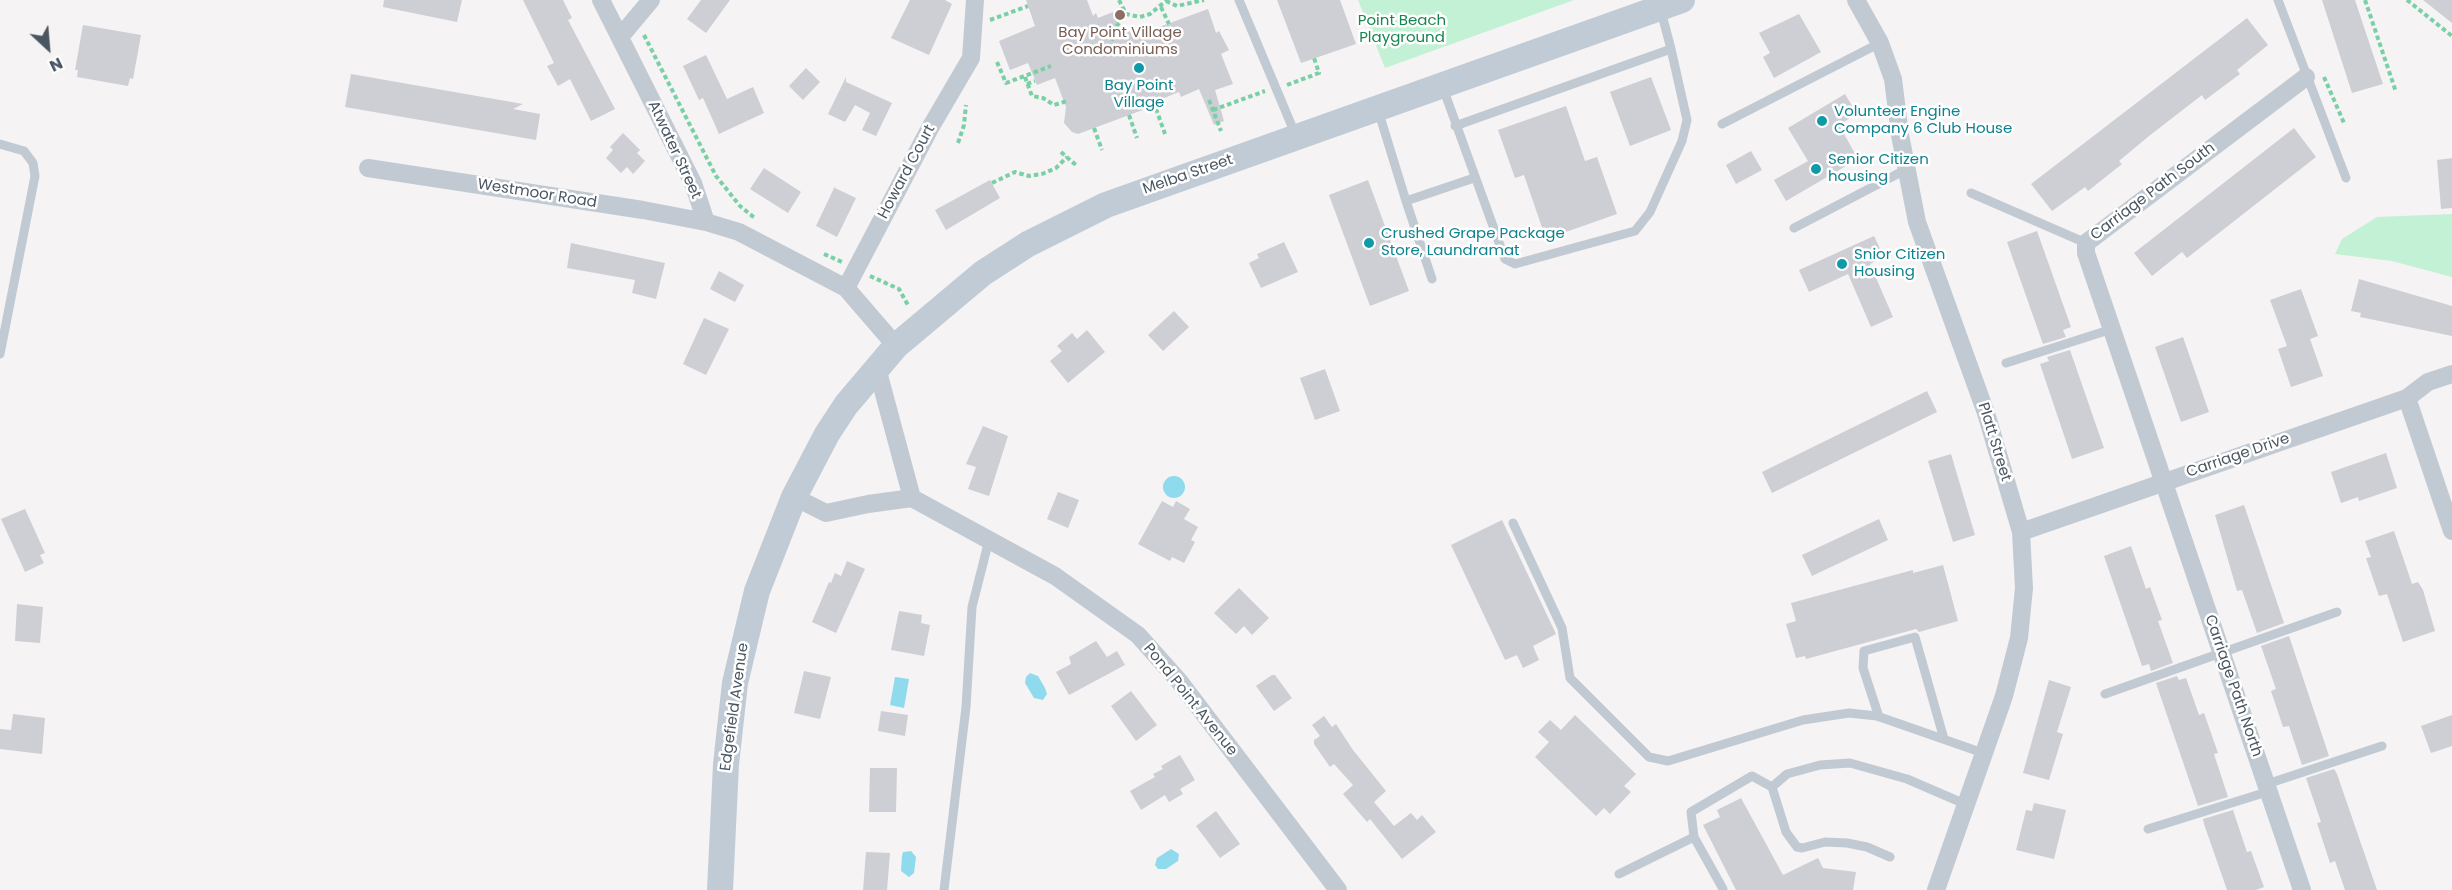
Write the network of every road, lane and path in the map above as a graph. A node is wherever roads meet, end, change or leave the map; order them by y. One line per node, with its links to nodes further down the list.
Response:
1 (600, 0): 20 (street, Atwater Street)
2 (651, 0): 20 (street)
3 (975, 0): 16 (street)
4 (1119, 0): 15 (path)
5 (1204, 0): 11 (path)
6 (1239, 0): 43 (lane)
7 (1856, 0): 21 (street, Platt Street)
8 (2278, 0): 27 (lane)
9 (2365, 0): 31 (path)
10 (2407, 0): 19 (path)
11 (1167, 1): 14 (path)
12 (1671, 4): 22 (lane); 30 (main road, Melba Street)
13 (1028, 6): 16 (path)
14 (1161, 7): 15 (path); 17 (path)
15 (1126, 14): 23 (path)
16 (974, 22): 61 (street, Howard Court)
17 (1169, 24)
18 (644, 33): 56 (path)
19 (2452, 36)
20 (620, 37): 57 (street, Atwater Street)
21 (1880, 43): 37 (lane); 50 (street, Platt Street)
22 (1671, 49): 38 (lane); 51 (lane)
23 (1107, 55)
24 (997, 62): 26 (path)
25 (1051, 66): 26 (path)
26 (1024, 76): 29 (path)
27 (2306, 77): 52 (lane); 59 (street, Carriage Path South)
28 (1035, 81): 29 (path)
29 (1027, 84): 34 (path)
30 (1443, 86): 35 (main road, Melba Street); 38 (lane)
31 (2396, 92)
32 (1162, 99): 41 (path)
33 (1209, 100): 40 (path)
34 (1067, 101)
35 (1377, 109): 43 (main road, Melba Street); 55 (lane)
36 (1129, 115): 42 (path)
37 (1722, 124)
38 (1455, 126): 51 (lane)
39 (1094, 128): 45 (path)
40 (1221, 131)
41 (1165, 134)
42 (1137, 138)
43 (1297, 138): 66 (main road, Melba Street)
44 (0, 144): 67 (lane)
45 (1102, 150)
46 (1061, 152): 47 (path)
47 (1067, 158): 48 (path); 53 (path)
48 (1077, 166)
49 (368, 168): 57 (street, Westmoor Road)
50 (1907, 169): 58 (lane); 77 (street, Platt Street)
51 (1474, 178): 55 (lane)
52 (2346, 178)
53 (992, 183)
54 (1971, 193): 59 (lane)
55 (1406, 201): 62 (lane)
56 (761, 221)
57 (706, 222): 63 (street)
58 (1794, 228)
59 (2086, 243): 65 (street, Carriage Path South)
60 (818, 250): 61 (path)
61 (857, 269): 63 (street, Howard Court); 64 (path)
62 (1432, 279)
63 (846, 288): 66 (street)
64 (911, 310)
65 (2112, 329): 68 (lane); 72 (street, Carriage Path South)
66 (896, 346): 69 (main road, Melba Street)
67 (0, 354)
68 (2006, 363)
69 (877, 368): 73 (main road, Melba Street); 74 (street)
70 (2452, 374): 71 (street, Carriage Drive)
71 (2407, 398): 72 (street, Carriage Drive); 76 (street)
72 (2163, 482): 77 (street, Carriage Drive); 80 (street, Carriage Path North)
73 (794, 497): 74 (street); 94 (main road, Edgefield Avenue)
74 (912, 498): 78 (street, Pond Point Avenue)
75 (1512, 523): 82 (lane)
76 (2452, 531)
77 (2021, 532): 85 (street, Platt Street)
78 (989, 540): 95 (lane); 96 (street, Pond Point Avenue)
79 (2337, 612): 80 (lane)
80 (2222, 652): 81 (lane); 87 (street, Carriage Path North)
81 (2105, 694)
82 (1880, 717): 83 (lane); 83 (lane)
83 (1944, 739): 85 (lane)
84 (2382, 746): 87 (lane)
85 (1983, 753): 88 (street, Platt Street)
86 (1772, 787): 88 (lane); 90 (lane); 91 (lane)
87 (2269, 788): 89 (lane); 98 (street, Carriage Path North)
88 (1965, 804): 97 (street, Platt Street)
89 (2148, 829)
90 (1694, 837): 92 (lane); 93 (lane)
91 (1890, 857)
92 (1619, 874)
93 (1724, 889)
94 (720, 890)
95 (944, 890)
96 (1338, 890)
97 (1936, 890)
98 (2302, 890)

